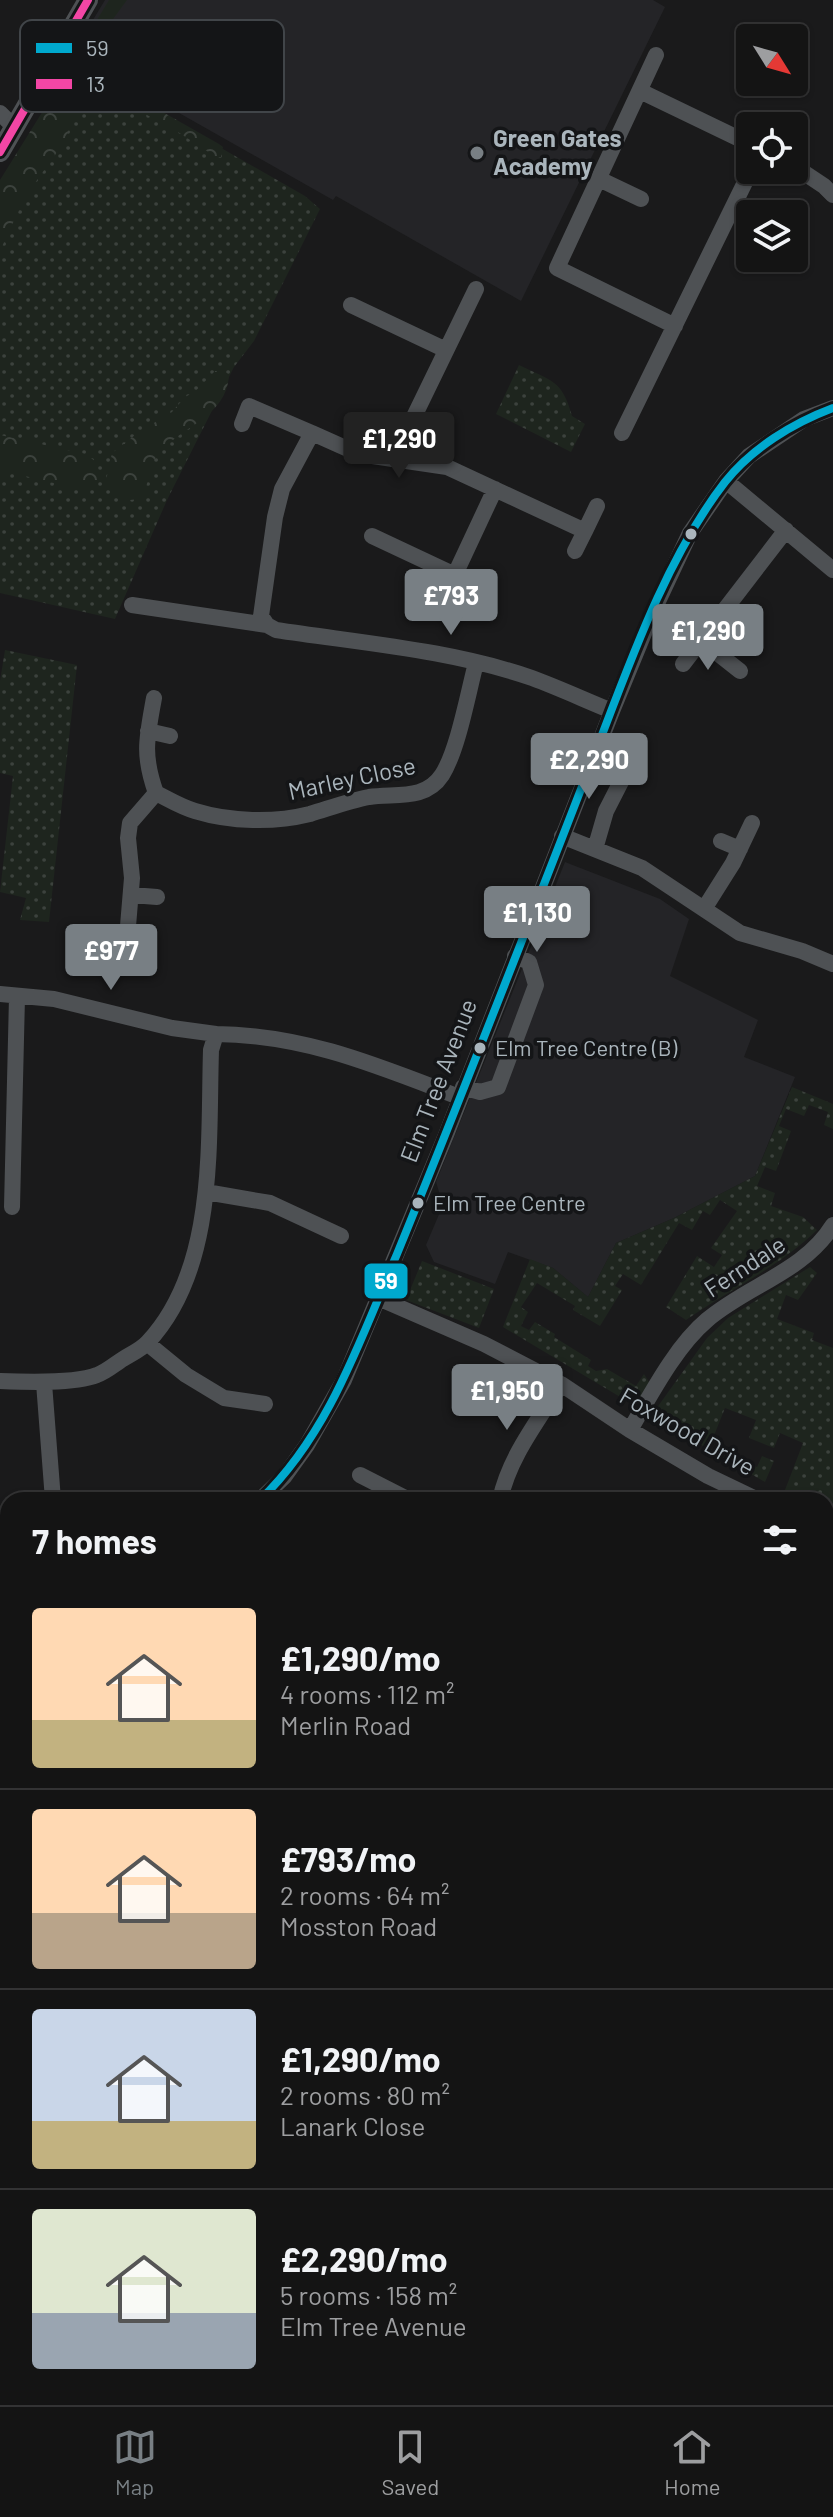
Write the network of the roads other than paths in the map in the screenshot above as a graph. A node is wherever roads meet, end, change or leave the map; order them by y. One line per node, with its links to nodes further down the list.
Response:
1 (88, 0): 2 (street)
2 (74, 20)
3 (656, 55): 4 (street)
4 (640, 91): 7 (street); 10 (street)
5 (20, 101): 6 (street)
6 (7, 120): 8 (street)
7 (736, 137)
8 (0, 152)
9 (808, 175): 12 (street)
10 (599, 179): 13 (street); 16 (street)
11 (744, 184): 16 (street)
12 (833, 195)
13 (641, 199)
14 (476, 289): 17 (street)
15 (351, 305): 17 (street)
16 (675, 326): 21 (street)
17 (446, 350): 22 (street)
18 (833, 408): 23 (street, Elm Tree Avenue)
19 (242, 424): 20 (street)
20 (312, 433): 22 (street); 34 (street)
21 (622, 433)
22 (399, 460): 24 (street)
23 (726, 481): 26 (street); 40 (street, Elm Tree Avenue)
24 (495, 489): 27 (street); 31 (street)
25 (597, 506): 27 (street)
26 (786, 530): 30 (street); 35 (street)
27 (585, 531): 29 (street)
28 (372, 536): 31 (street)
29 (575, 551)
30 (830, 561)
31 (455, 575): 32 (street)
32 (444, 598)
33 (132, 605): 34 (street)
34 (264, 620): 36 (street)
35 (702, 641): 37 (street); 38 (street)
36 (476, 663): 40 (street); 44 (street, Marley Close)
37 (683, 664)
38 (740, 671)
39 (154, 698): 41 (street)
40 (612, 711): 46 (street, Elm Tree Avenue)
41 (148, 731): 42 (street); 44 (street)
42 (170, 736)
43 (627, 770): 48 (street)
44 (156, 793): 50 (street)
45 (752, 823): 49 (street)
46 (562, 836): 48 (street); 54 (street, Elm Tree Avenue)
47 (721, 841): 49 (street)
48 (595, 849): 52 (street)
49 (740, 849): 52 (street)
50 (132, 895): 51 (street); 53 (street)
51 (157, 897)
52 (704, 909): 55 (street)
53 (128, 926)
54 (515, 956): 58 (street, Elm Tree Avenue); 58 (street)
55 (833, 964)
56 (9, 995): 57 (street); 60 (street)
57 (216, 1034): 58 (street); 59 (street)
58 (461, 1092): 63 (street, Elm Tree Avenue)
59 (206, 1192): 62 (street); 64 (street)
60 (12, 1207)
61 (833, 1225): 69 (street, Ferndale)
62 (341, 1236)
63 (378, 1298): 67 (street, Foxwood Drive); 72 (street, Elm Tree Avenue)
64 (147, 1343): 66 (street); 68 (street)
65 (0, 1381): 66 (street)
66 (44, 1383): 71 (street)
67 (561, 1384): 69 (street, Foxwood Drive); 74 (street)
68 (265, 1404)
69 (630, 1430): 75 (street, Foxwood Drive)
70 (360, 1475): 73 (street)
71 (52, 1492)
72 (268, 1492)
73 (393, 1492)
74 (502, 1492)
75 (741, 1492)

